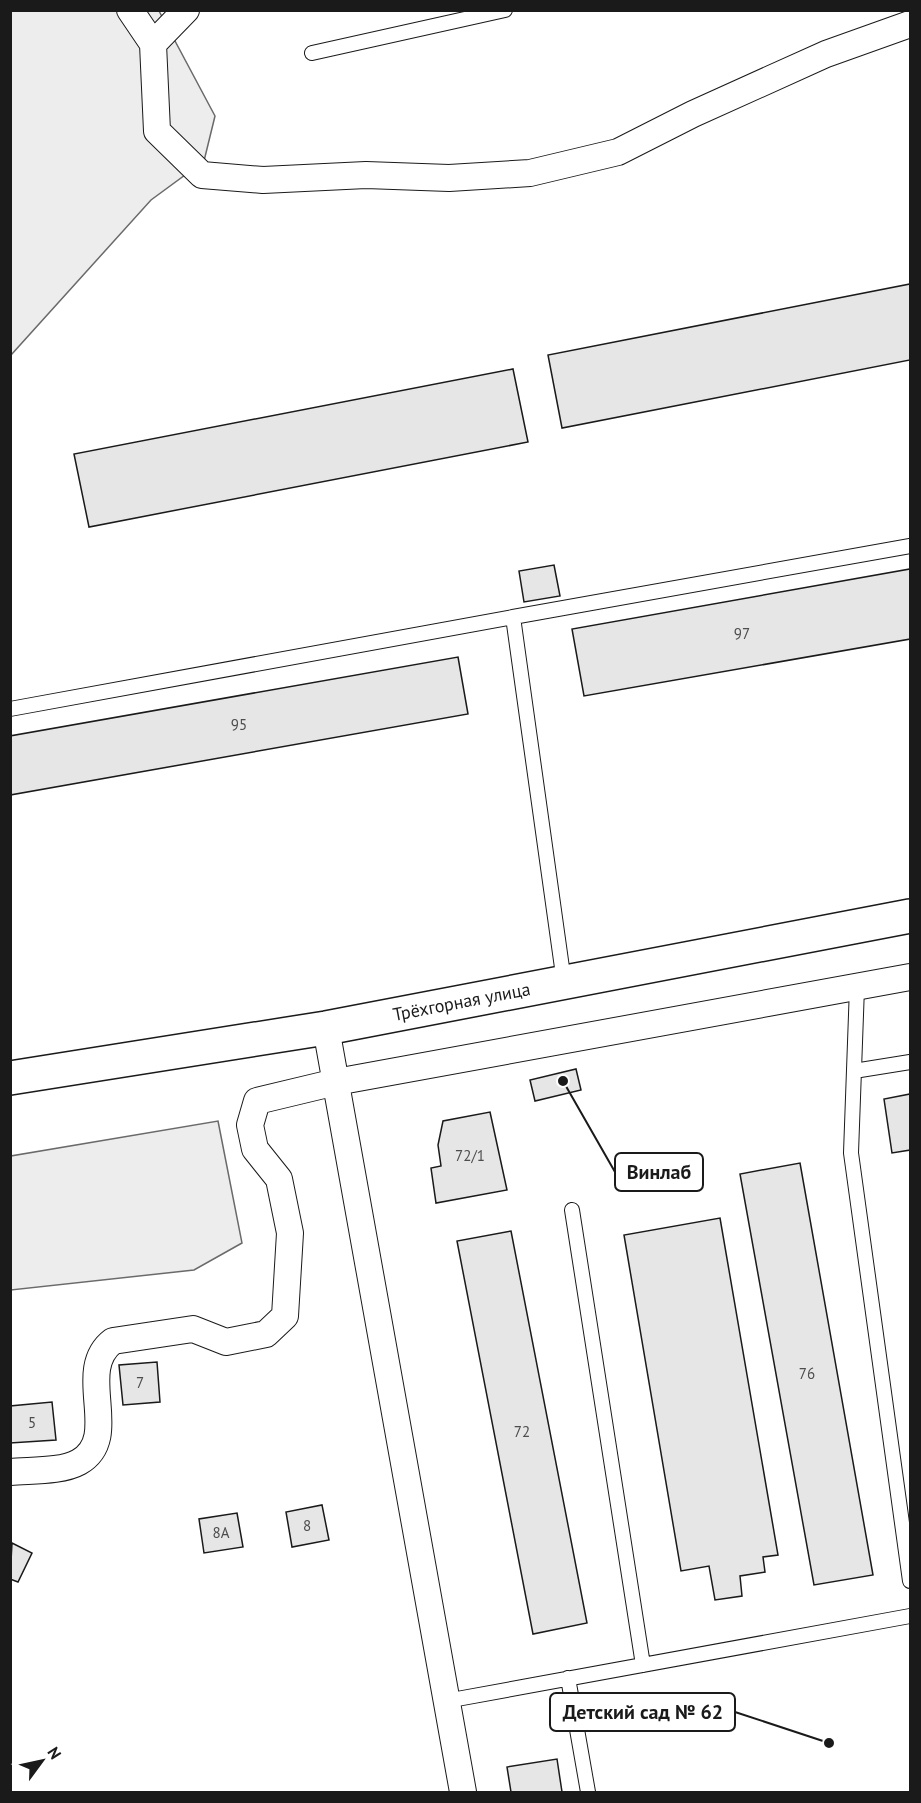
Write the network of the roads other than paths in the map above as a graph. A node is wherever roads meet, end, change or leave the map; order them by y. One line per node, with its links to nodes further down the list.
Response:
1 (130, 10): 5 (street)
2 (186, 10): 5 (street)
3 (505, 10): 6 (lane)
4 (910, 24): 5 (street)
5 (153, 44)
6 (312, 53)
7 (910, 546): 8 (lane)
8 (513, 617): 9 (lane); 12 (lane)
9 (10, 709)
10 (910, 916): 12 (main road, Трёхгорная улица)
11 (910, 977): 13 (street)
12 (564, 982): 14 (main road, Трёхгорная улица)
13 (857, 987): 16 (lane); 18 (street)
14 (326, 1028): 17 (main road, Трёхгорная улица); 18 (street)
15 (910, 1062): 16 (lane)
16 (854, 1071): 21 (lane)
17 (10, 1078)
18 (336, 1082): 20 (street); 25 (street)
19 (572, 1210): 23 (lane)
20 (10, 1472)
21 (910, 1581)
22 (910, 1616): 23 (lane)
23 (643, 1665): 24 (lane)
24 (568, 1678): 25 (lane); 27 (lane)
25 (446, 1701): 26 (street)
26 (463, 1792)
27 (588, 1792)

